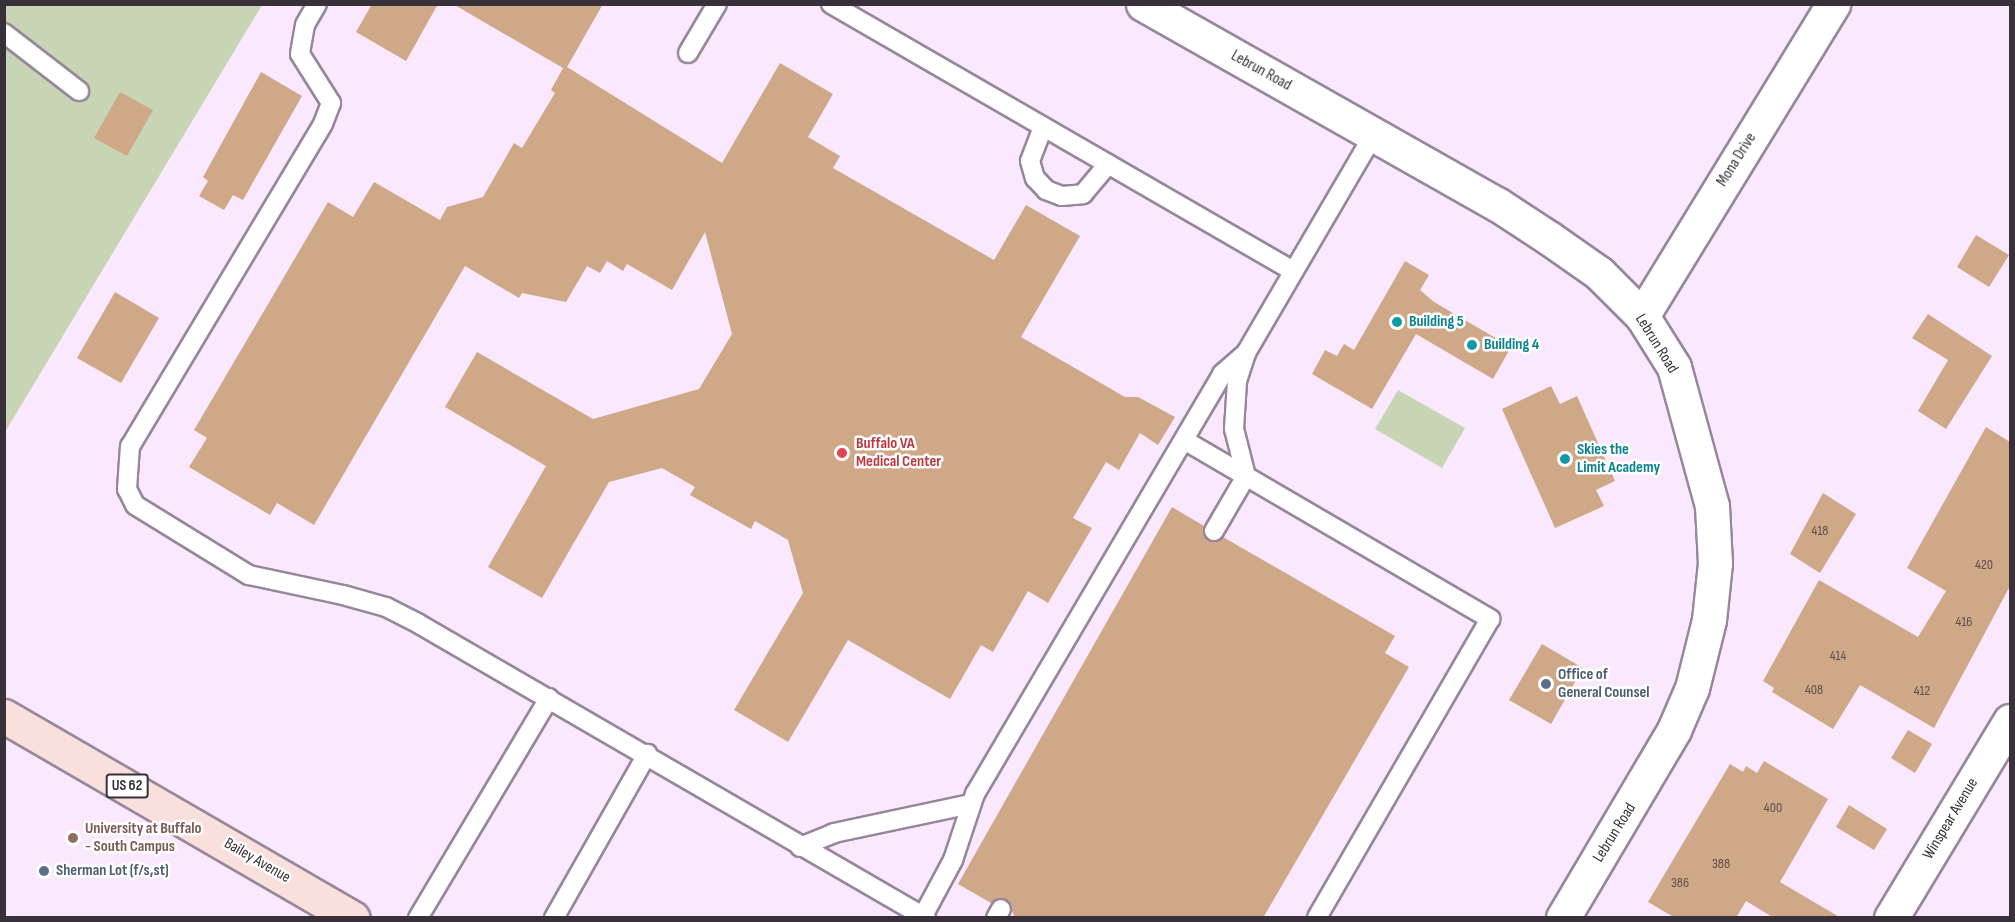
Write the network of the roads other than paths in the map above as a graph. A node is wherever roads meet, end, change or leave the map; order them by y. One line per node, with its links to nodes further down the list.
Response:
1 (317, 4): 18 (lane)
2 (717, 4): 7 (lane)
3 (831, 4): 9 (lane)
4 (1143, 4): 10 (street, Lebrun Road)
5 (1833, 4): 13 (street, Mona Drive)
6 (4, 33): 8 (lane)
7 (688, 52)
8 (79, 91)
9 (1043, 127): 11 (lane); 11 (lane)
10 (1374, 134): 12 (lane); 13 (street, Lebrun Road)
11 (1107, 164): 12 (lane)
12 (1293, 271): 14 (lane)
13 (1642, 316): 29 (street, Lebrun Road)
14 (1246, 352): 15 (lane); 16 (lane)
15 (1184, 440): 16 (lane); 22 (lane)
16 (1246, 476): 17 (lane); 28 (lane)
17 (1214, 531)
18 (549, 698): 21 (lane); 26 (lane)
19 (4, 716): 24 (main road, Bailey Avenue / US 62)
20 (2010, 721): 30 (street, Winspear Avenue)
21 (647, 754): 23 (lane); 27 (lane)
22 (970, 804): 23 (lane); 25 (lane)
23 (800, 847): 25 (lane)
24 (339, 914)
25 (925, 917)
26 (418, 918)
27 (554, 918)
28 (1317, 918)
29 (1563, 918)
30 (1891, 918)

